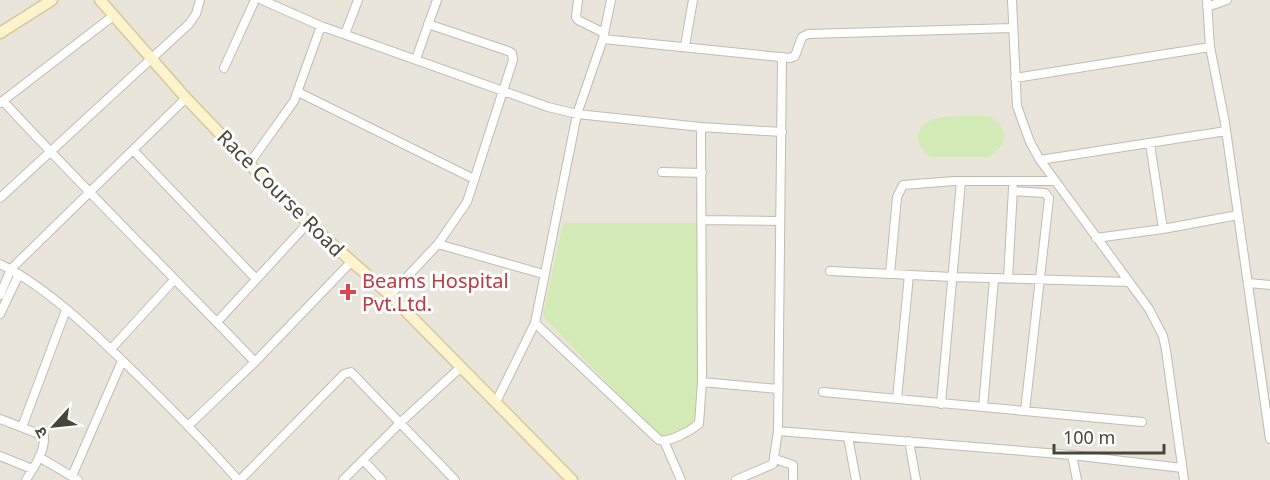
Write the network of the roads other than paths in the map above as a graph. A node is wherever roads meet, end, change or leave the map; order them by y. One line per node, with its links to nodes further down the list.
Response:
1 (52, 0): 19 (street)
2 (100, 0): 15 (street, Race Course Road)
3 (200, 0): 25 (street)
4 (255, 0): 27 (street)
5 (262, 0): 13 (street)
6 (358, 0): 20 (street)
7 (437, 0): 16 (street)
8 (578, 0): 21 (street)
9 (611, 0): 21 (street)
10 (693, 0): 22 (street)
11 (1012, 0): 18 (street)
12 (1227, 0): 14 (street)
13 (276, 2): 17 (street)
14 (1207, 3): 23 (street)
15 (113, 16): 25 (street, Race Course Road); 32 (street)
16 (428, 24): 26 (street); 29 (street)
17 (321, 26): 20 (street); 30 (street)
18 (1012, 28): 24 (street); 28 (street)
19 (0, 33)
20 (345, 34): 26 (street)
21 (604, 36): 22 (street); 33 (street)
22 (685, 46): 24 (street)
23 (1210, 47): 28 (street); 35 (street)
24 (782, 57): 36 (street)
25 (152, 59): 31 (street, Race Course Road); 39 (street)
26 (416, 59): 29 (street)
27 (224, 68)
28 (1015, 78): 40 (street)
29 (502, 91): 33 (street); 44 (street)
30 (298, 92): 41 (street); 44 (street)
31 (186, 98): 38 (street); 41 (street, Race Course Road)
32 (1, 102): 39 (street)
33 (577, 114): 34 (street); 63 (street)
34 (701, 127): 36 (street); 43 (street)
35 (1226, 131): 37 (street); 51 (street)
36 (782, 132): 53 (street)
37 (1150, 144): 40 (street); 55 (street)
38 (133, 150): 49 (street); 67 (street)
39 (50, 152): 49 (street); 50 (street)
40 (1040, 160): 45 (street)
41 (249, 164): 54 (street, Race Course Road)
42 (662, 172): 43 (street)
43 (702, 173): 52 (street)
44 (474, 179): 57 (street)
45 (1055, 180): 47 (street); 56 (street)
46 (961, 181): 47 (street); 64 (street); 66 (street)
47 (1013, 181): 48 (street)
48 (1013, 191): 69 (street); 71 (street)
49 (88, 192): 60 (street); 70 (street)
50 (0, 198)
51 (1238, 215): 55 (street); 73 (street)
52 (702, 220): 53 (street); 85 (street)
53 (780, 221): 86 (street)
54 (309, 223): 58 (street, Race Course Road); 67 (street)
55 (1163, 229): 56 (street)
56 (1096, 238): 72 (street)
57 (438, 244): 63 (street); 75 (street)
58 (351, 261): 75 (street, Race Course Road); 83 (street)
59 (0, 264): 60 (street)
60 (11, 269): 62 (street); 76 (street)
61 (830, 271): 64 (street)
62 (19, 274): 77 (street); 78 (street)
63 (543, 274): 80 (street)
64 (890, 274): 65 (street)
65 (909, 275): 66 (street); 88 (street)
66 (952, 278): 68 (street); 90 (street)
67 (256, 279): 79 (street)
68 (994, 279): 69 (street); 92 (street)
69 (1008, 279): 71 (street)
70 (174, 280): 79 (street); 81 (street)
71 (1039, 280): 72 (street); 93 (street)
72 (1129, 282): 109 (street)
73 (1249, 284): 74 (street); 91 (street)
74 (1270, 285)
75 (390, 294): 84 (street, Race Course Road)
76 (0, 295)
77 (66, 309): 81 (street); 97 (street)
78 (0, 314)
79 (217, 322): 83 (street)
80 (535, 322): 89 (street); 102 (street)
81 (111, 348): 82 (street)
82 (122, 361): 98 (street); 112 (street)
83 (255, 362): 98 (street)
84 (461, 367): 89 (street, Race Course Road); 95 (street)
85 (702, 382): 86 (street); 102 (street)
86 (778, 390): 99 (street)
87 (823, 392): 88 (street)
88 (897, 399): 90 (street)
89 (495, 402): 119 (street, Race Course Road)
90 (941, 404): 92 (street)
91 (1268, 405): 101 (street)
92 (983, 407): 93 (street)
93 (1025, 411): 96 (street)
94 (0, 419): 97 (street)
95 (401, 422): 108 (street); 115 (street); 118 (street)
96 (1142, 422)
97 (22, 426): 106 (street)
98 (189, 426): 111 (street)
99 (778, 431): 100 (street); 107 (street)
100 (848, 436): 103 (street); 123 (street)
101 (1270, 439)
102 (664, 441): 120 (street)
103 (909, 441): 104 (street); 124 (street)
104 (1072, 455): 109 (street); 125 (street)
105 (0, 456): 110 (street)
106 (39, 457): 110 (street); 112 (street)
107 (775, 459): 121 (street); 122 (street)
108 (363, 460): 116 (street); 117 (street)
109 (1182, 468): 126 (street)
110 (32, 469): 113 (street)
111 (232, 473): 114 (street); 115 (street)
112 (75, 478)
113 (26, 480)
114 (224, 480)
115 (239, 480)
116 (343, 480)
117 (382, 480)
118 (455, 480)
119 (572, 480)
120 (681, 480)
121 (736, 480)
122 (793, 480)
123 (856, 480)
124 (916, 480)
125 (1077, 480)
126 (1184, 480)

